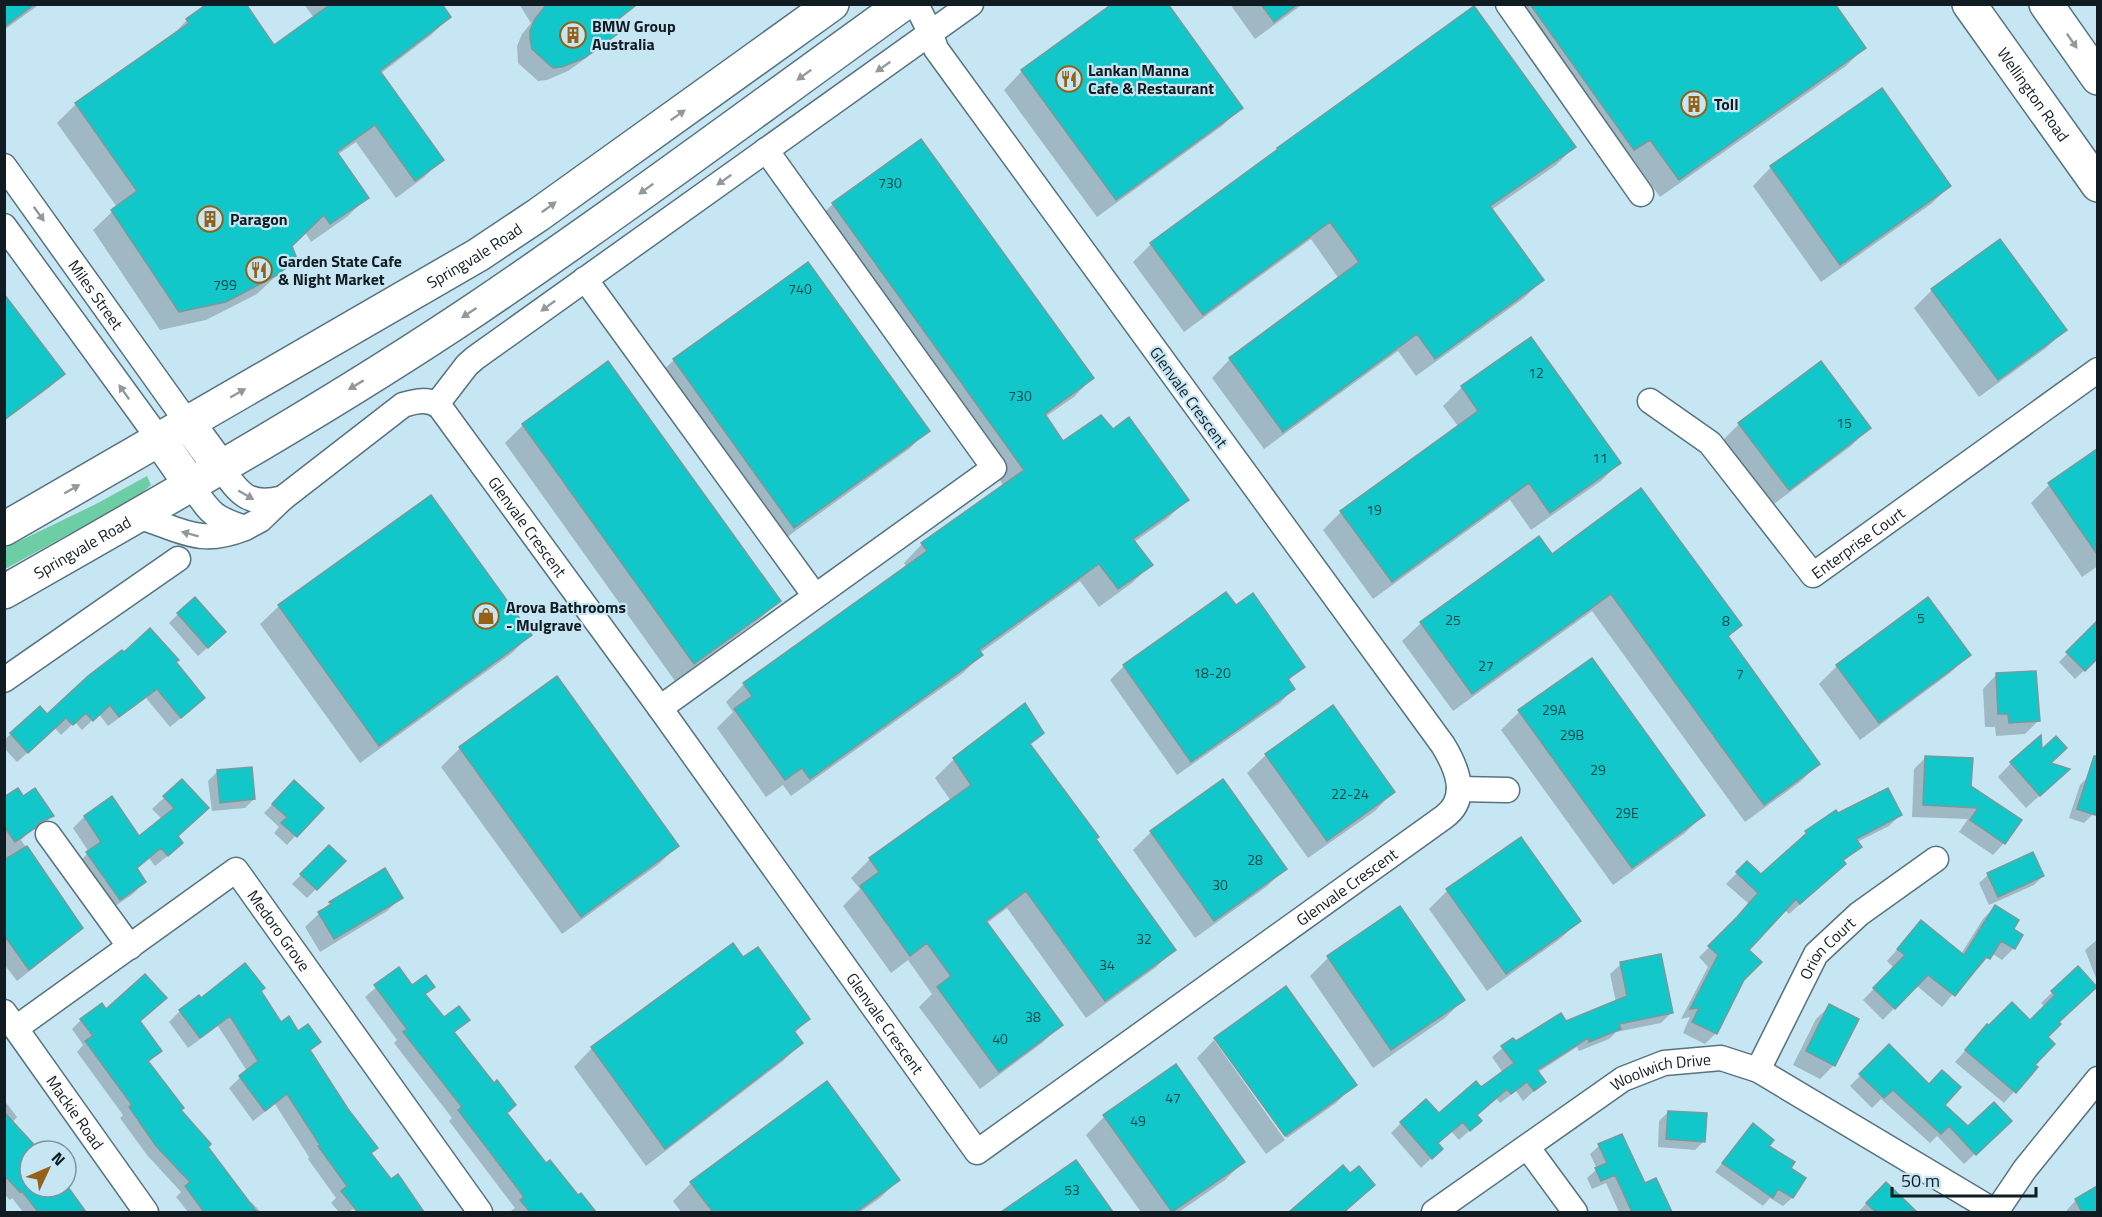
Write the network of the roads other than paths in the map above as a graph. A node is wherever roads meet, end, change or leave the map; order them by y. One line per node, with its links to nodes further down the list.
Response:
1 (832, 4): 21 (highway, Springvale Road, one-way to 1)
2 (903, 4): 23 (highway, Springvale Road, one-way to 23)
3 (916, 4): 8 (street, Glenvale Crescent)
4 (971, 4): 8 (street)
5 (1508, 4): 13 (street)
6 (1969, 4): 12 (highway, Wellington Road)
7 (2046, 4): 9 (highway, one-way to 9)
8 (931, 34): 10 (street, one-way to 10); 34 (street, Glenvale Crescent)
9 (2097, 78)
10 (766, 150): 15 (street, one-way to 15); 31 (street)
11 (4, 166): 16 (street, Miles Street, one-way to 16)
12 (2097, 185)
13 (1641, 194)
14 (4, 226): 17 (street, Miles Street)
15 (585, 279): 20 (street, one-way to 20); 31 (street)
16 (104, 304): 17 (street); 21 (street, Miles Street)
17 (76, 324): 22 (street, Miles Street, one-way to 17)
18 (2097, 370): 19 (street, Enterprise Court)
19 (1650, 401)
20 (437, 404): 25 (street); 33 (street, Glenvale Crescent)
21 (187, 422): 22 (highway, Springvale Road); 23 (highway)
22 (159, 439): 24 (highway); 28 (highway, Springvale Road, one-way to 22)
23 (220, 467): 24 (highway, Springvale Road); 25 (street, one-way to 25)
24 (191, 485): 26 (highway, Springvale Road); 27 (street)
25 (284, 498): 27 (street)
26 (136, 516): 27 (street, one-way to 26); 30 (highway, Springvale Road)
27 (245, 528)
28 (4, 529)
29 (178, 559): 32 (street)
30 (4, 592)
31 (815, 596): 33 (street)
32 (4, 680)
33 (660, 708): 34 (street, Glenvale Crescent)
34 (1458, 789): 35 (street)
35 (1507, 790)
36 (48, 834): 38 (street)
37 (1936, 859): 40 (street, Orion Court)
38 (130, 946): 39 (street, Medoro Grove); 44 (street, Medoro Grove)
39 (10, 1020): 43 (street, Mackie Road)
40 (1758, 1070): 42 (street, Woolwich Drive); 47 (street, Woolwich Drive)
41 (2097, 1079): 47 (street)
42 (1528, 1148): 45 (street, Woolwich Drive); 46 (street)
43 (146, 1212)
44 (480, 1212)
45 (1434, 1212)
46 (1575, 1212)
47 (1996, 1212)

